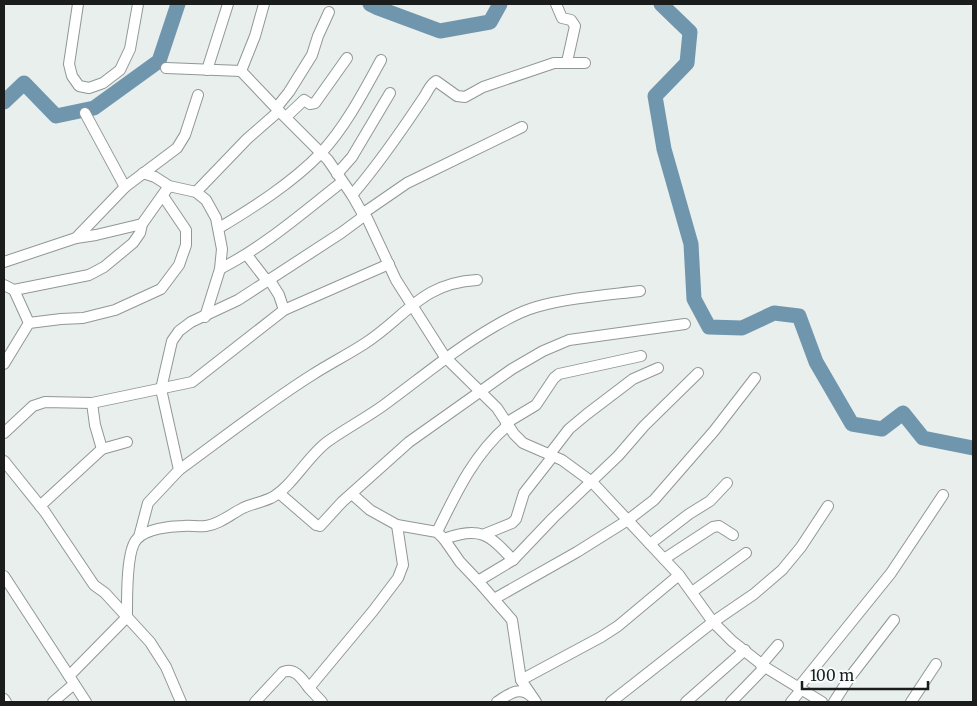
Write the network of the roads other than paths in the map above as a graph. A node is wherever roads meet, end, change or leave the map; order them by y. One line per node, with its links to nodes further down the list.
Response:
1 (78, 4): 2 (street)
2 (138, 4)
3 (228, 4): 12 (street)
4 (264, 4): 13 (street)
5 (556, 4): 9 (street)
6 (329, 12): 16 (street)
7 (347, 58): 16 (street)
8 (381, 60): 19 (street)
9 (567, 62): 10 (street); 25 (street)
10 (585, 63)
11 (166, 68): 12 (street)
12 (207, 70): 13 (street)
13 (241, 71): 16 (street)
14 (390, 93): 21 (street)
15 (198, 95): 20 (street)
16 (281, 112): 19 (street); 24 (street)
17 (85, 113): 23 (street)
18 (522, 128): 27 (street)
19 (321, 152): 21 (street); 29 (street)
20 (143, 174): 22 (street); 23 (street)
21 (339, 178): 25 (street); 31 (street)
22 (169, 186): 24 (street); 26 (street)
23 (125, 187): 30 (street)
24 (196, 192): 29 (street)
25 (352, 195): 27 (street)
26 (163, 196): 28 (street); 43 (street)
27 (363, 215): 33 (street); 35 (street)
28 (142, 224): 30 (street); 37 (street)
29 (219, 228): 34 (street)
30 (76, 238): 32 (street)
31 (246, 255): 34 (street); 35 (street)
32 (5, 258)
33 (389, 264): 40 (street); 41 (street)
34 (220, 269): 42 (street)
35 (268, 280): 41 (street); 42 (street)
36 (477, 280): 40 (street)
37 (9, 288): 39 (street); 43 (street)
38 (640, 291): 46 (street)
39 (4, 298)
40 (411, 305): 46 (street); 60 (street)
41 (284, 310): 51 (street)
42 (205, 317): 51 (street)
43 (29, 323): 47 (street)
44 (685, 324): 52 (street)
45 (641, 356): 54 (street)
46 (445, 358): 52 (street); 63 (street)
47 (4, 364)
48 (658, 368): 58 (street)
49 (698, 373): 61 (street)
50 (754, 378): 68 (street)
51 (161, 389): 53 (street); 60 (street)
52 (481, 392): 54 (street); 64 (street)
53 (92, 403): 55 (street); 57 (street)
54 (507, 424): 58 (street); 73 (street)
55 (4, 433)
56 (128, 442): 57 (street)
57 (102, 449): 66 (street)
58 (551, 455): 61 (street); 70 (street)
59 (5, 467): 66 (street)
60 (179, 470): 72 (street)
61 (592, 482): 68 (street); 77 (street)
62 (727, 483): 74 (street)
63 (279, 493): 64 (street); 72 (street)
64 (352, 494): 69 (street)
65 (943, 495): 93 (street)
66 (40, 506): 83 (street)
67 (828, 506): 85 (street)
68 (628, 520): 74 (street); 82 (street)
69 (397, 525): 73 (street); 92 (street)
70 (485, 534): 73 (street); 77 (street)
71 (732, 535): 76 (street)
72 (139, 536): 83 (street)
73 (441, 536): 80 (street)
74 (650, 544): 76 (street)
75 (746, 553): 81 (street)
76 (664, 559): 78 (street)
77 (514, 560): 80 (street)
78 (679, 575): 81 (street); 91 (street)
79 (4, 576): 90 (street)
80 (478, 581): 82 (street)
81 (692, 592): 85 (street)
82 (494, 599): 91 (street)
83 (127, 616): 90 (street); 99 (street)
84 (894, 620): 108 (street)
85 (713, 622): 87 (street); 103 (street)
86 (778, 645): 89 (street)
87 (745, 650): 89 (street); 104 (street)
88 (936, 664): 109 (street)
89 (763, 666): 93 (street); 105 (street)
90 (71, 680): 97 (street); 98 (street)
91 (522, 680): 95 (street)
92 (309, 688): 100 (street); 101 (street)
93 (799, 689): 106 (street); 107 (street)
94 (4, 699): 96 (street)
95 (535, 701): 102 (street)
96 (6, 702)
97 (53, 702)
98 (86, 702)
99 (181, 702)
100 (255, 702)
101 (322, 702)
102 (497, 702)
103 (611, 702)
104 (686, 702)
105 (731, 702)
106 (791, 702)
107 (822, 702)
108 (834, 702)
109 (911, 702)

